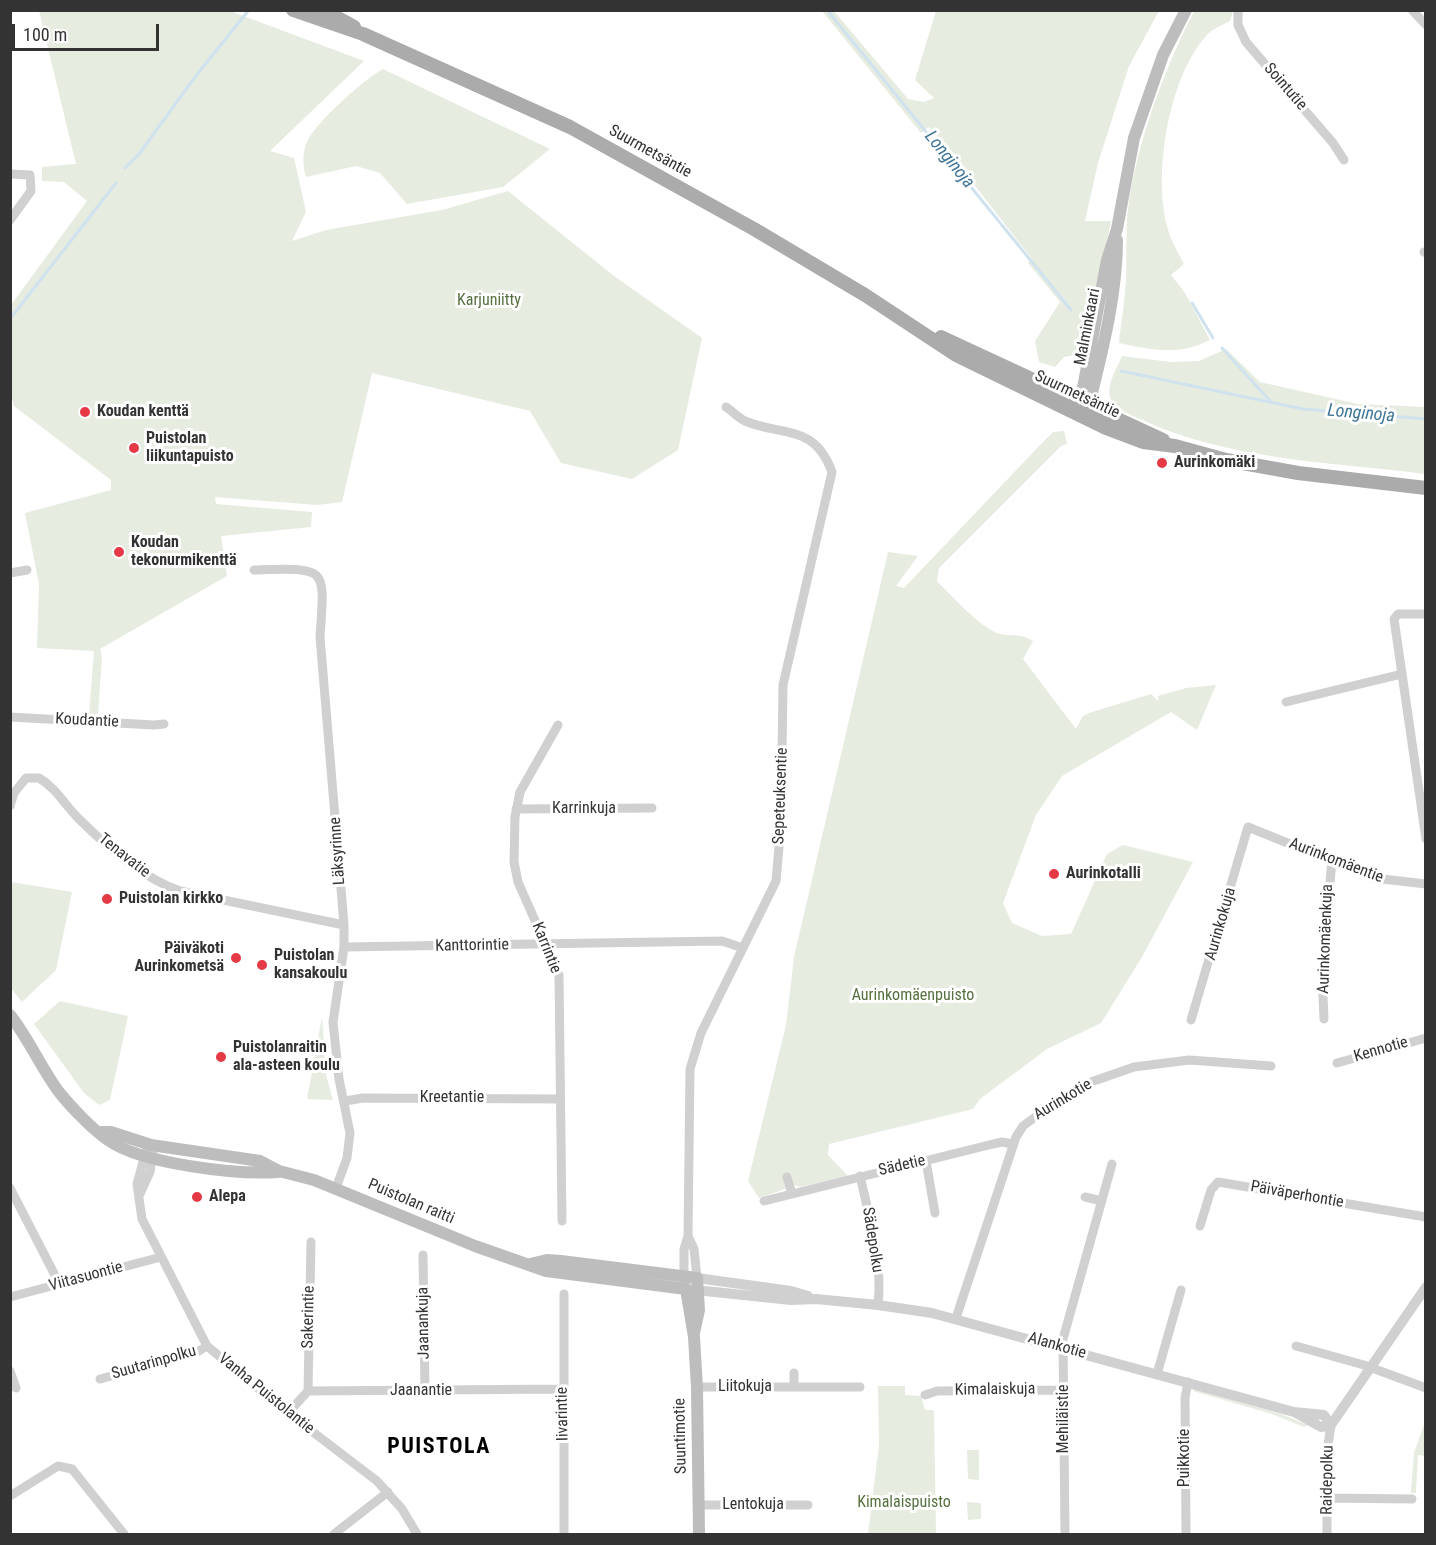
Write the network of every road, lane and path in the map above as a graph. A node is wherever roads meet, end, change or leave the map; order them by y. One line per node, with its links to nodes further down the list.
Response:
1 (293, 10): 7 (main road, Suurmetsäntie)
2 (323, 10): 7 (main road, Suurmetsäntie)
3 (1185, 10): 12 (main road, Malminkaari)
4 (1238, 10): 8 (street, Sointutie)
5 (1413, 10): 6 (street)
6 (1425, 26)
7 (363, 33): 11 (main road, Suurmetsäntie)
8 (1344, 160)
9 (10, 174): 10 (street)
10 (10, 220)
11 (909, 324): 12 (main road, Suurmetsäntie); 14 (main road, Suurmetsäntie)
12 (1084, 403): 14 (main road, Malminkaari); 15 (main road, Suurmetsäntie)
13 (726, 407): 36 (street, Sepeteuksentie)
14 (1079, 416): 15 (main road, Suurmetsäntie)
15 (1174, 446): 16 (main road, Suurmetsäntie)
16 (1425, 488)
17 (27, 570): 19 (street)
18 (254, 570): 33 (street, Läksyrinne)
19 (10, 573)
20 (1425, 614): 21 (street)
21 (1402, 674): 22 (street); 30 (street)
22 (1286, 702)
23 (10, 717): 24 (street, Koudantie)
24 (164, 723)
25 (558, 725): 28 (street, Karrintie)
26 (10, 806): 33 (street, Tenavatie)
27 (652, 808): 28 (street, Karrinkuja)
28 (516, 809): 34 (street, Karrintie)
29 (1248, 827): 31 (street, Aurinkomäentie); 39 (street, Aurinkokuja)
30 (1425, 839)
31 (1332, 860): 32 (street, Aurinkomäentie); 38 (street, Aurinkomäenkuja)
32 (1425, 884)
33 (344, 925): 35 (street, Läksyrinne)
34 (545, 944): 35 (street, Kanttorintie); 36 (street, Kanttorintie); 43 (street, Karrintie)
35 (344, 947): 44 (street, Läksyrinne)
36 (743, 948): 68 (street, Sepeteuksentie)
37 (10, 1015): 45 (main road, Puistolan raitti)
38 (1324, 1019)
39 (1191, 1020)
40 (1425, 1038): 41 (street, Kennotie)
41 (1337, 1063)
42 (1271, 1066): 46 (street, Aurinkotie)
43 (560, 1099): 44 (street, Kreetantie); 62 (street, Karrintie)
44 (345, 1101): 55 (street, Läksyrinne)
45 (101, 1132): 47 (main road, Puistolan raitti); 48 (main road, Puistolan raitti)
46 (1013, 1144): 49 (street, Sädetie); 77 (street, Aurinkotie)
47 (151, 1145): 48 (street, Vanha Puistolantie); 51 (main road, Puistolan raitti)
48 (148, 1157): 51 (main road, Puistolan raitti); 66 (street, Vanha Puistolantie)
49 (926, 1161): 52 (street, Sädetie); 60 (street)
50 (1112, 1164): 59 (street, Mehiläistie)
51 (279, 1171): 55 (main road, Puistolan raitti)
52 (860, 1176): 56 (street, Sädetie); 76 (street, Sädepolku)
53 (787, 1177): 56 (street)
54 (10, 1188): 69 (street)
55 (336, 1188): 67 (main road, Puistolan raitti)
56 (792, 1194): 58 (street, Sädetie)
57 (1085, 1197): 59 (street)
58 (764, 1201)
59 (1102, 1202): 80 (street, Mehiläistie)
60 (935, 1213)
61 (1425, 1217): 63 (street, Päiväperhontie)
62 (562, 1221)
63 (1200, 1226)
64 (311, 1242): 94 (street, Sakerintie)
65 (423, 1255): 95 (street, Jaanankuja)
66 (161, 1257): 69 (street, Viitasuontie); 78 (street, Vanha Puistolantie)
67 (530, 1264): 68 (main road, Puistolan raitti); 71 (main road, Puistolan raitti)
68 (691, 1277): 71 (main road, Suuntimotie); 75 (street, Alankotie)
69 (60, 1284): 74 (street, Viitasuontie)
70 (1425, 1287): 81 (street)
71 (692, 1290): 75 (street, Alankotie); 87 (main road, Suuntimotie)
72 (1181, 1290): 84 (street)
73 (564, 1294): 92 (street, Iivarintie)
74 (10, 1297)
75 (816, 1299): 76 (street, Alankotie)
76 (878, 1305): 77 (street, Alankotie)
77 (956, 1318): 80 (street, Alankotie)
78 (207, 1346): 85 (street, Suutarinpolku); 97 (street, Vanha Puistolantie)
79 (1296, 1346): 81 (street)
80 (1063, 1347): 84 (street, Alankotie); 93 (street, Mehiläistie)
81 (1370, 1367): 91 (street); 98 (street)
82 (10, 1371): 90 (street)
83 (794, 1373): 88 (street, Liitokuja)
84 (1157, 1374): 86 (street, Alankotie)
85 (100, 1379)
86 (1188, 1382): 98 (street, Alankotie); 111 (street, Puikkotie)
87 (697, 1387): 88 (street, Liitokuja); 103 (main road, Suuntimotie)
88 (794, 1387): 89 (street, Liitokuja)
89 (860, 1387)
90 (16, 1388)
91 (1425, 1388)
92 (563, 1389): 95 (street, Jaanantie); 108 (street, Iivarintie)
93 (1064, 1389): 96 (street, Kimalaiskuja); 110 (street, Mehiläistie)
94 (308, 1391): 95 (street, Jaanantie); 97 (street)
95 (425, 1391)
96 (925, 1395)
97 (288, 1413): 99 (street, Vanha Puistolantie)
98 (1331, 1425): 101 (street, Raidepolku)
99 (388, 1492): 106 (street); 107 (street, Vanha Puistolantie)
100 (10, 1496): 105 (street)
101 (1327, 1498): 102 (street); 112 (street, Raidepolku)
102 (1412, 1499)
103 (698, 1505): 104 (street, Lentokuja); 109 (main road, Suuntimotie)
104 (808, 1505)
105 (124, 1534)
106 (334, 1534)
107 (417, 1534)
108 (564, 1534)
109 (699, 1534)
110 (1065, 1534)
111 (1186, 1534)
112 (1327, 1534)

